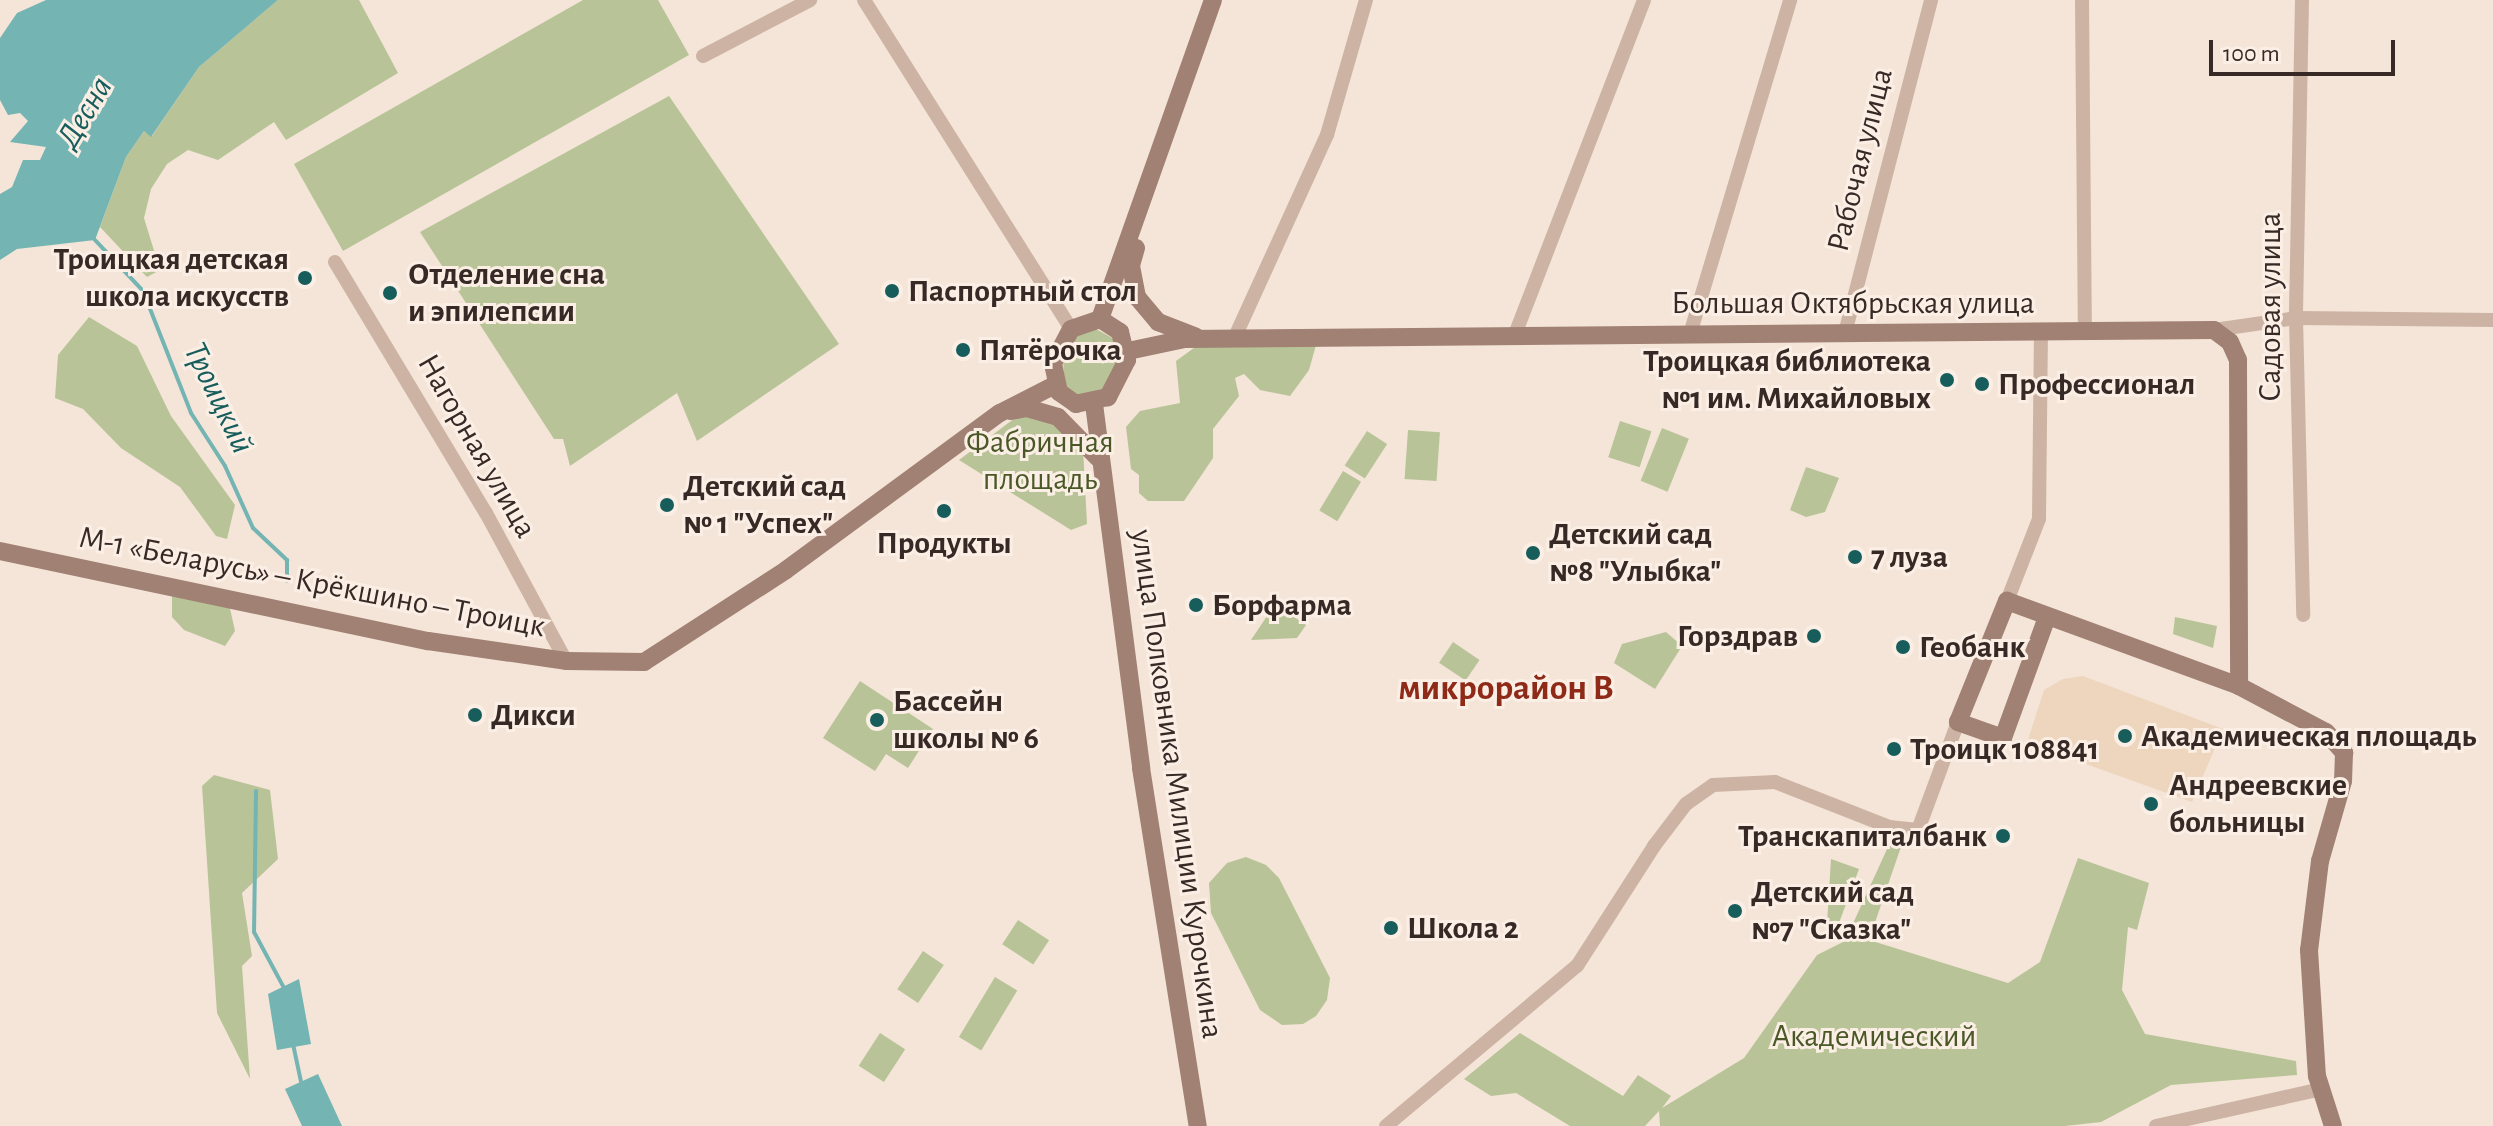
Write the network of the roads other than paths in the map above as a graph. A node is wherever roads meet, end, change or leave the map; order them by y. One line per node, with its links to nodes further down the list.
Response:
1 (810, 0): 10 (street)
2 (864, 0): 16 (street)
3 (1213, 0): 11 (main road)
4 (1366, 0): 24 (street)
5 (1644, 0): 22 (street)
6 (1790, 0): 21 (street)
7 (1931, 0): 20 (street, Рабочая улица)
8 (2082, 0): 19 (street)
9 (2302, 0): 13 (street, Садовая улица)
10 (703, 56)
11 (1141, 203): 14 (main road); 23 (main road)
12 (335, 262): 34 (street, Нагорная улица)
13 (2296, 318): 15 (street); 17 (street); 32 (street, Садовая улица)
14 (1100, 319): 16 (main road); 25 (main road)
15 (2493, 320)
16 (1071, 329): 26 (main road)
17 (2214, 330): 19 (main road, Большая Октябрьская улица); 35 (main road)
18 (2041, 332): 19 (main road, Большая Октябрьская улица); 20 (main road, Большая Октябрьская улица); 31 (street)
19 (2085, 332)
20 (1845, 333): 21 (main road, Большая Октябрьская улица)
21 (1690, 334): 22 (main road, Большая Октябрьская улица)
22 (1514, 337): 24 (main road, Большая Октябрьская улица)
23 (1205, 339): 24 (main road, Большая Октябрьская улица); 25 (main road, Большая Октябрьская улица)
24 (1234, 339)
25 (1128, 351): 27 (main road)
26 (1055, 385): 27 (main road); 28 (main road, М-1 «Беларусь» – Крёкшино – Троицк)
27 (1094, 404): 29 (main road, улица Полковника Милиции Курочкина)
28 (1000, 413): 29 (main road); 34 (main road, М-1 «Беларусь» – Крёкшино – Троицк)
29 (1099, 460): 38 (main road, улица Полковника Милиции Курочкина)
30 (0, 551): 34 (main road, М-1 «Беларусь» – Крёкшино – Троицк)
31 (2007, 601): 33 (main road); 36 (main road)
32 (2303, 615)
33 (2047, 617): 35 (main road); 36 (main road)
34 (566, 661)
35 (2239, 686): 37 (main road)
36 (1958, 722): 39 (street)
37 (2321, 1089): 40 (street); 41 (main road)
38 (1198, 1126)
39 (1386, 1126)
40 (2156, 1126)
41 (2333, 1126)

